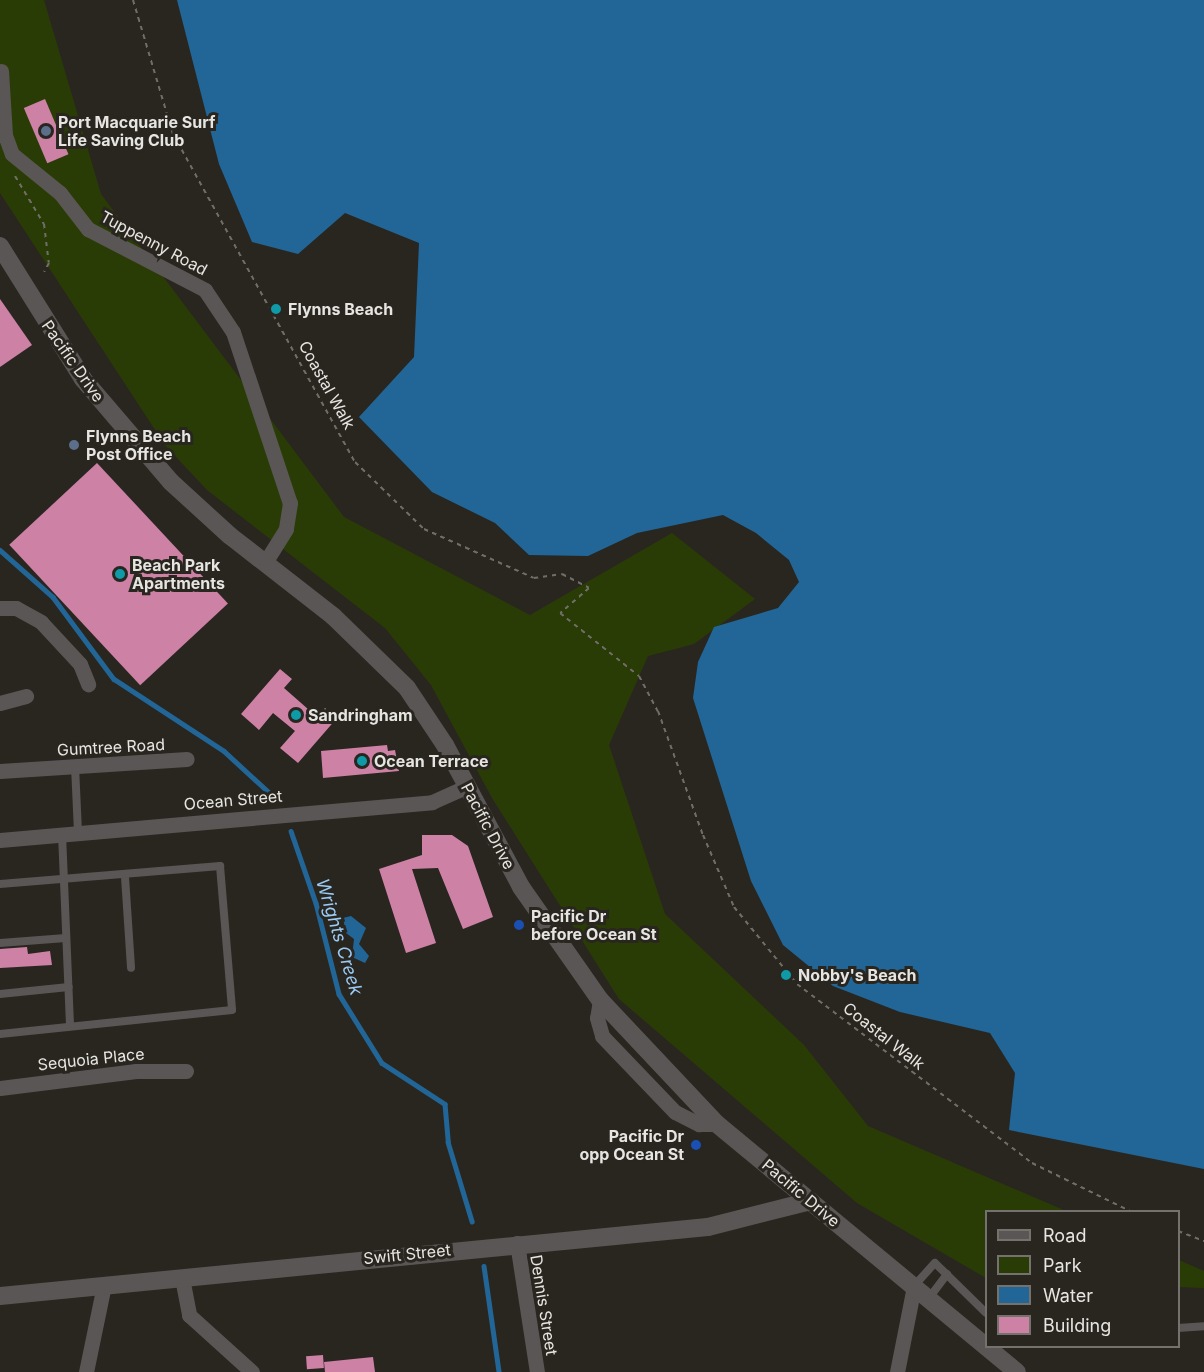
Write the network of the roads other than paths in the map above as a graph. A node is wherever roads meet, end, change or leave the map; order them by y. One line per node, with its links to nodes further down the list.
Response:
1 (1, 71): 3 (street, Tuppenny Road)
2 (0, 246): 3 (street, Pacific Drive)
3 (265, 562): 11 (street, Pacific Drive)
4 (0, 608): 5 (street)
5 (88, 684)
6 (26, 696): 7 (street)
7 (0, 703)
8 (187, 759): 9 (street, Gumtree Road)
9 (75, 766): 10 (street, Gumtree Road); 12 (lane)
10 (0, 771)
11 (466, 787): 12 (street, Ocean Street); 27 (street, Pacific Drive)
12 (78, 832): 13 (street, Ocean Street)
13 (62, 834): 14 (street, Ocean Street); 16 (lane)
14 (0, 840)
15 (125, 876): 16 (lane); 20 (lane); 23 (lane)
16 (64, 877): 17 (lane); 18 (lane)
17 (0, 884)
18 (66, 938): 19 (lane); 21 (lane)
19 (0, 943)
20 (131, 968)
21 (69, 987): 22 (lane); 23 (lane)
22 (0, 994)
23 (70, 1026): 24 (lane)
24 (0, 1034)
25 (186, 1071): 26 (street, Sequoia Place)
26 (0, 1088)
27 (811, 1201): 28 (street, Swift Street); 32 (street, Pacific Drive)
28 (517, 1243): 30 (street, Swift Street); 42 (street, Dennis Street)
29 (947, 1274): 32 (lane); 34 (lane); 35 (lane)
30 (182, 1278): 31 (street, Swift Street); 41 (street)
31 (104, 1285): 33 (street, Swift Street); 40 (street)
32 (914, 1286): 34 (street, Pacific Drive); 43 (street)
33 (0, 1296)
34 (929, 1298): 38 (street, Pacific Drive)
35 (985, 1311)
36 (1204, 1326): 37 (lane)
37 (1180, 1328)
38 (985, 1345)
39 (988, 1348): 44 (street, Pacific Drive)
40 (86, 1372)
41 (252, 1372)
42 (537, 1372)
43 (897, 1372)
44 (1017, 1372)

